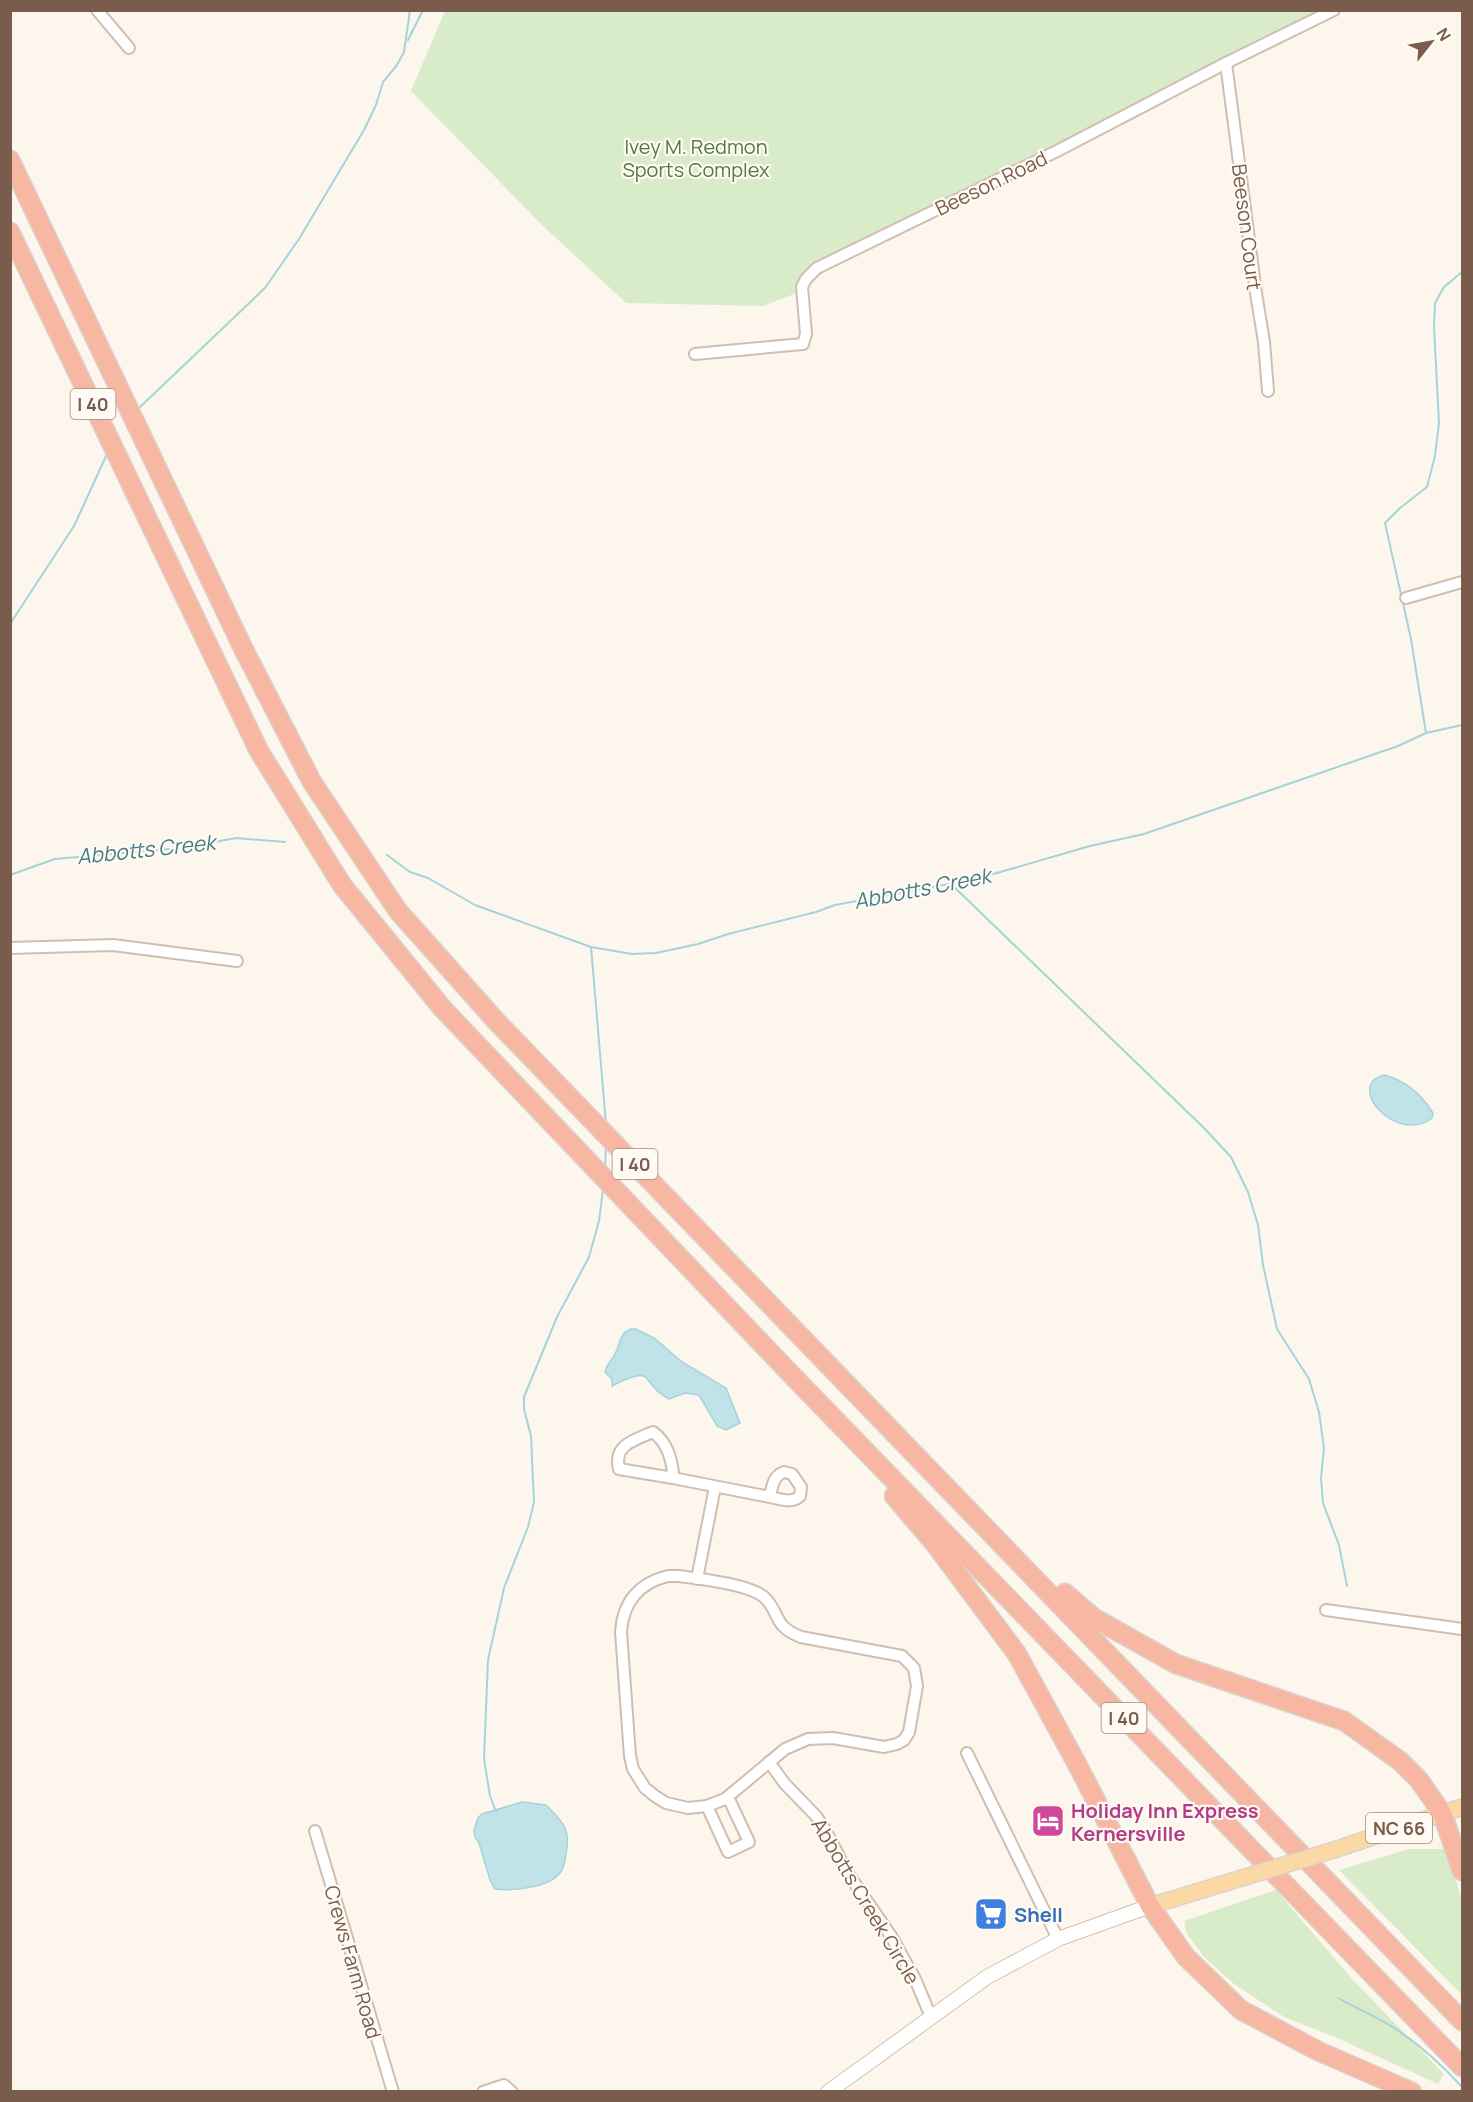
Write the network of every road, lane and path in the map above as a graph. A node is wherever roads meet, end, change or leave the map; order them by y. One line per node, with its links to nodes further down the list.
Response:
1 (97, 10): 3 (street)
2 (1334, 10): 4 (street, Beeson Road)
3 (129, 48)
4 (1226, 63): 7 (street, Beeson Road); 8 (street, Beeson Court)
5 (10, 160): 15 (highway, I 40)
6 (10, 232): 13 (highway, I 40)
7 (695, 354)
8 (1268, 391)
9 (1462, 582): 10 (street)
10 (1406, 598)
11 (10, 948): 12 (street)
12 (237, 961)
13 (786, 1369): 29 (highway); 33 (highway, I 40)
14 (673, 1478): 14 (street); 16 (street)
15 (946, 1485): 26 (highway); 32 (highway, I 40)
16 (715, 1487): 17 (street); 18 (street)
17 (770, 1497)
18 (697, 1579): 22 (street); 24 (street)
19 (1326, 1610): 20 (street)
20 (1462, 1629)
21 (968, 1753): 30 (street)
22 (769, 1762): 23 (street); 31 (street, Abbotts Creek Circle)
23 (728, 1797): 24 (street); 24 (street)
24 (707, 1806)
25 (1462, 1807): 26 (main road, NC 66)
26 (1442, 1813): 28 (highway); 29 (main road, NC 66, bridge)
27 (315, 1831): 34 (street, Crews Farm Road)
28 (1462, 1871)
29 (1150, 1906): 30 (main road, NC 66); 38 (highway)
30 (1058, 1939): 31 (main road, NC 66)
31 (931, 2017): 37 (main road, NC 66)
32 (1462, 2021)
33 (1462, 2067)
34 (393, 2091)
35 (483, 2091): 36 (street)
36 (512, 2091)
37 (828, 2091)
38 (1412, 2091)

